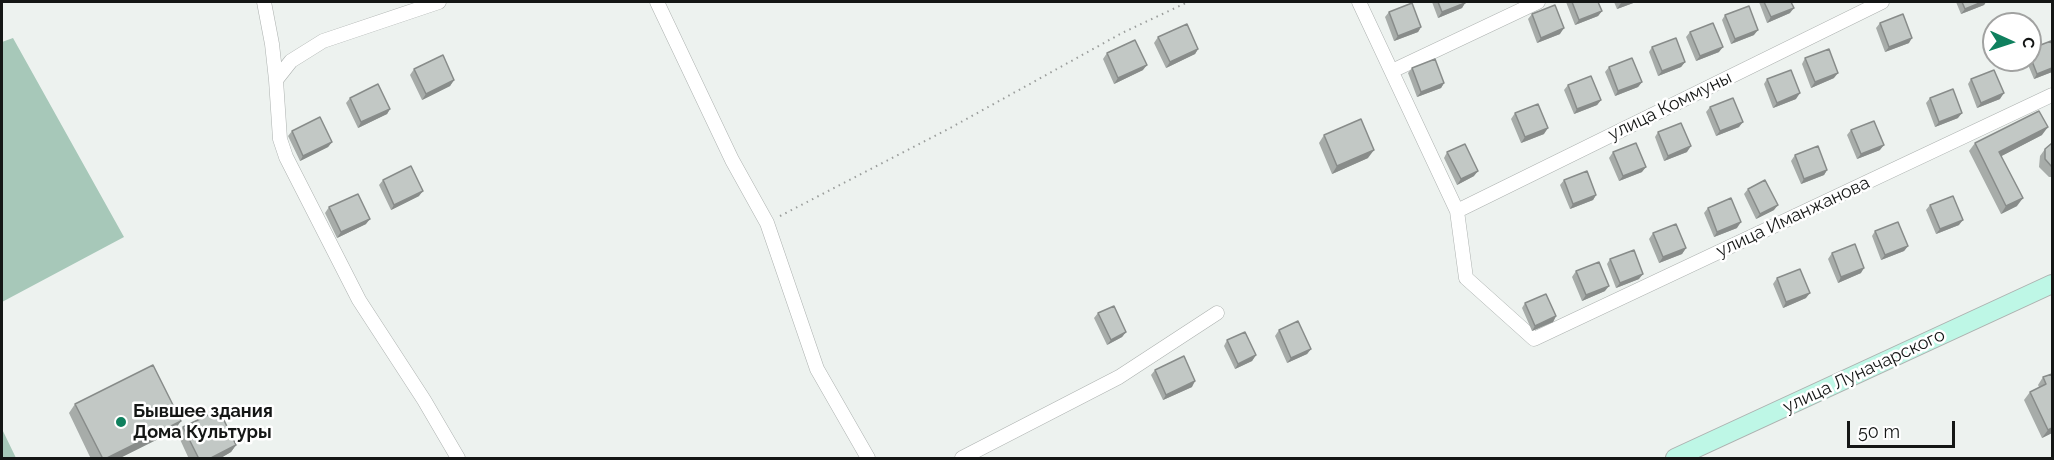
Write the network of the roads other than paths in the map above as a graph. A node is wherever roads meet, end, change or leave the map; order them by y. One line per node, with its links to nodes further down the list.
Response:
1 (264, 2): 8 (street)
2 (439, 2): 8 (street)
3 (657, 2): 14 (street)
4 (1359, 2): 7 (street)
5 (1538, 2): 7 (street)
6 (1882, 2): 10 (street, улица Коммуны)
7 (1392, 71): 10 (street)
8 (276, 80): 13 (street)
9 (2052, 95): 10 (street, улица Иманжанова)
10 (1457, 211)
11 (2052, 284): 16 (main road, улица Луначарского)
12 (1217, 313): 15 (street)
13 (458, 459)
14 (868, 459)
15 (962, 459)
16 (1675, 459)

